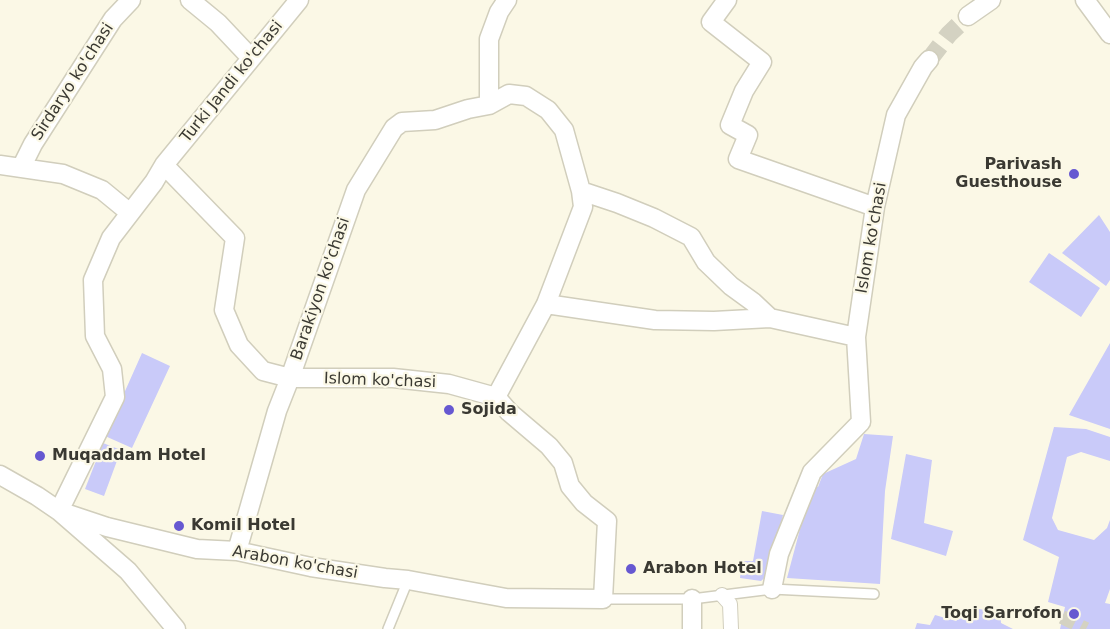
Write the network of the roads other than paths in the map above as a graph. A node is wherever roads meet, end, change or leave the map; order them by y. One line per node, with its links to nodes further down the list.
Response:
1 (131, 0): 15 (street, Sirdaryo ko'chasi)
2 (190, 0): 10 (street)
3 (299, 0): 10 (street, Turki Jandi ko'chasi)
4 (507, 0): 12 (street)
5 (727, 0): 17 (street)
6 (991, 0): 8 (street)
7 (1085, 0): 9 (street)
8 (967, 10)
9 (1110, 34)
10 (251, 58): 14 (street, Turki Jandi ko'chasi)
11 (929, 60): 17 (street, Islom ko'chasi)
12 (489, 105): 16 (street, Barakiyon ko'chasi); 22 (street, Barakiyon ko'chasi)
13 (0, 165): 15 (street)
14 (164, 165): 18 (street, Turki Jandi ko'chasi); 22 (street, Islom ko'chasi)
15 (21, 168): 18 (street)
16 (581, 192): 19 (street); 20 (street)
17 (875, 207): 21 (street, Islom ko'chasi)
18 (130, 213): 25 (street, Turki Jandi ko'chasi)
19 (546, 304): 20 (street); 23 (street)
20 (770, 318): 21 (street)
21 (856, 337): 28 (street, Islom ko'chasi)
22 (290, 378): 23 (street, Islom ko'chasi); 26 (street, Barakiyon ko'chasi)
23 (496, 397): 31 (street)
24 (0, 476): 25 (street, Arabon ko'chasi)
25 (59, 511): 26 (street, Arabon ko'chasi); 33 (street)
26 (237, 551): 27 (street, Arabon ko'chasi)
27 (408, 580): 31 (street, Arabon ko'chasi); 34 (lane)
28 (772, 589): 29 (lane); 30 (lane)
29 (874, 594)
30 (722, 595): 32 (lane); 36 (street)
31 (603, 599): 32 (lane)
32 (692, 600): 35 (street)
33 (176, 629)
34 (388, 629)
35 (692, 629)
36 (731, 629)

